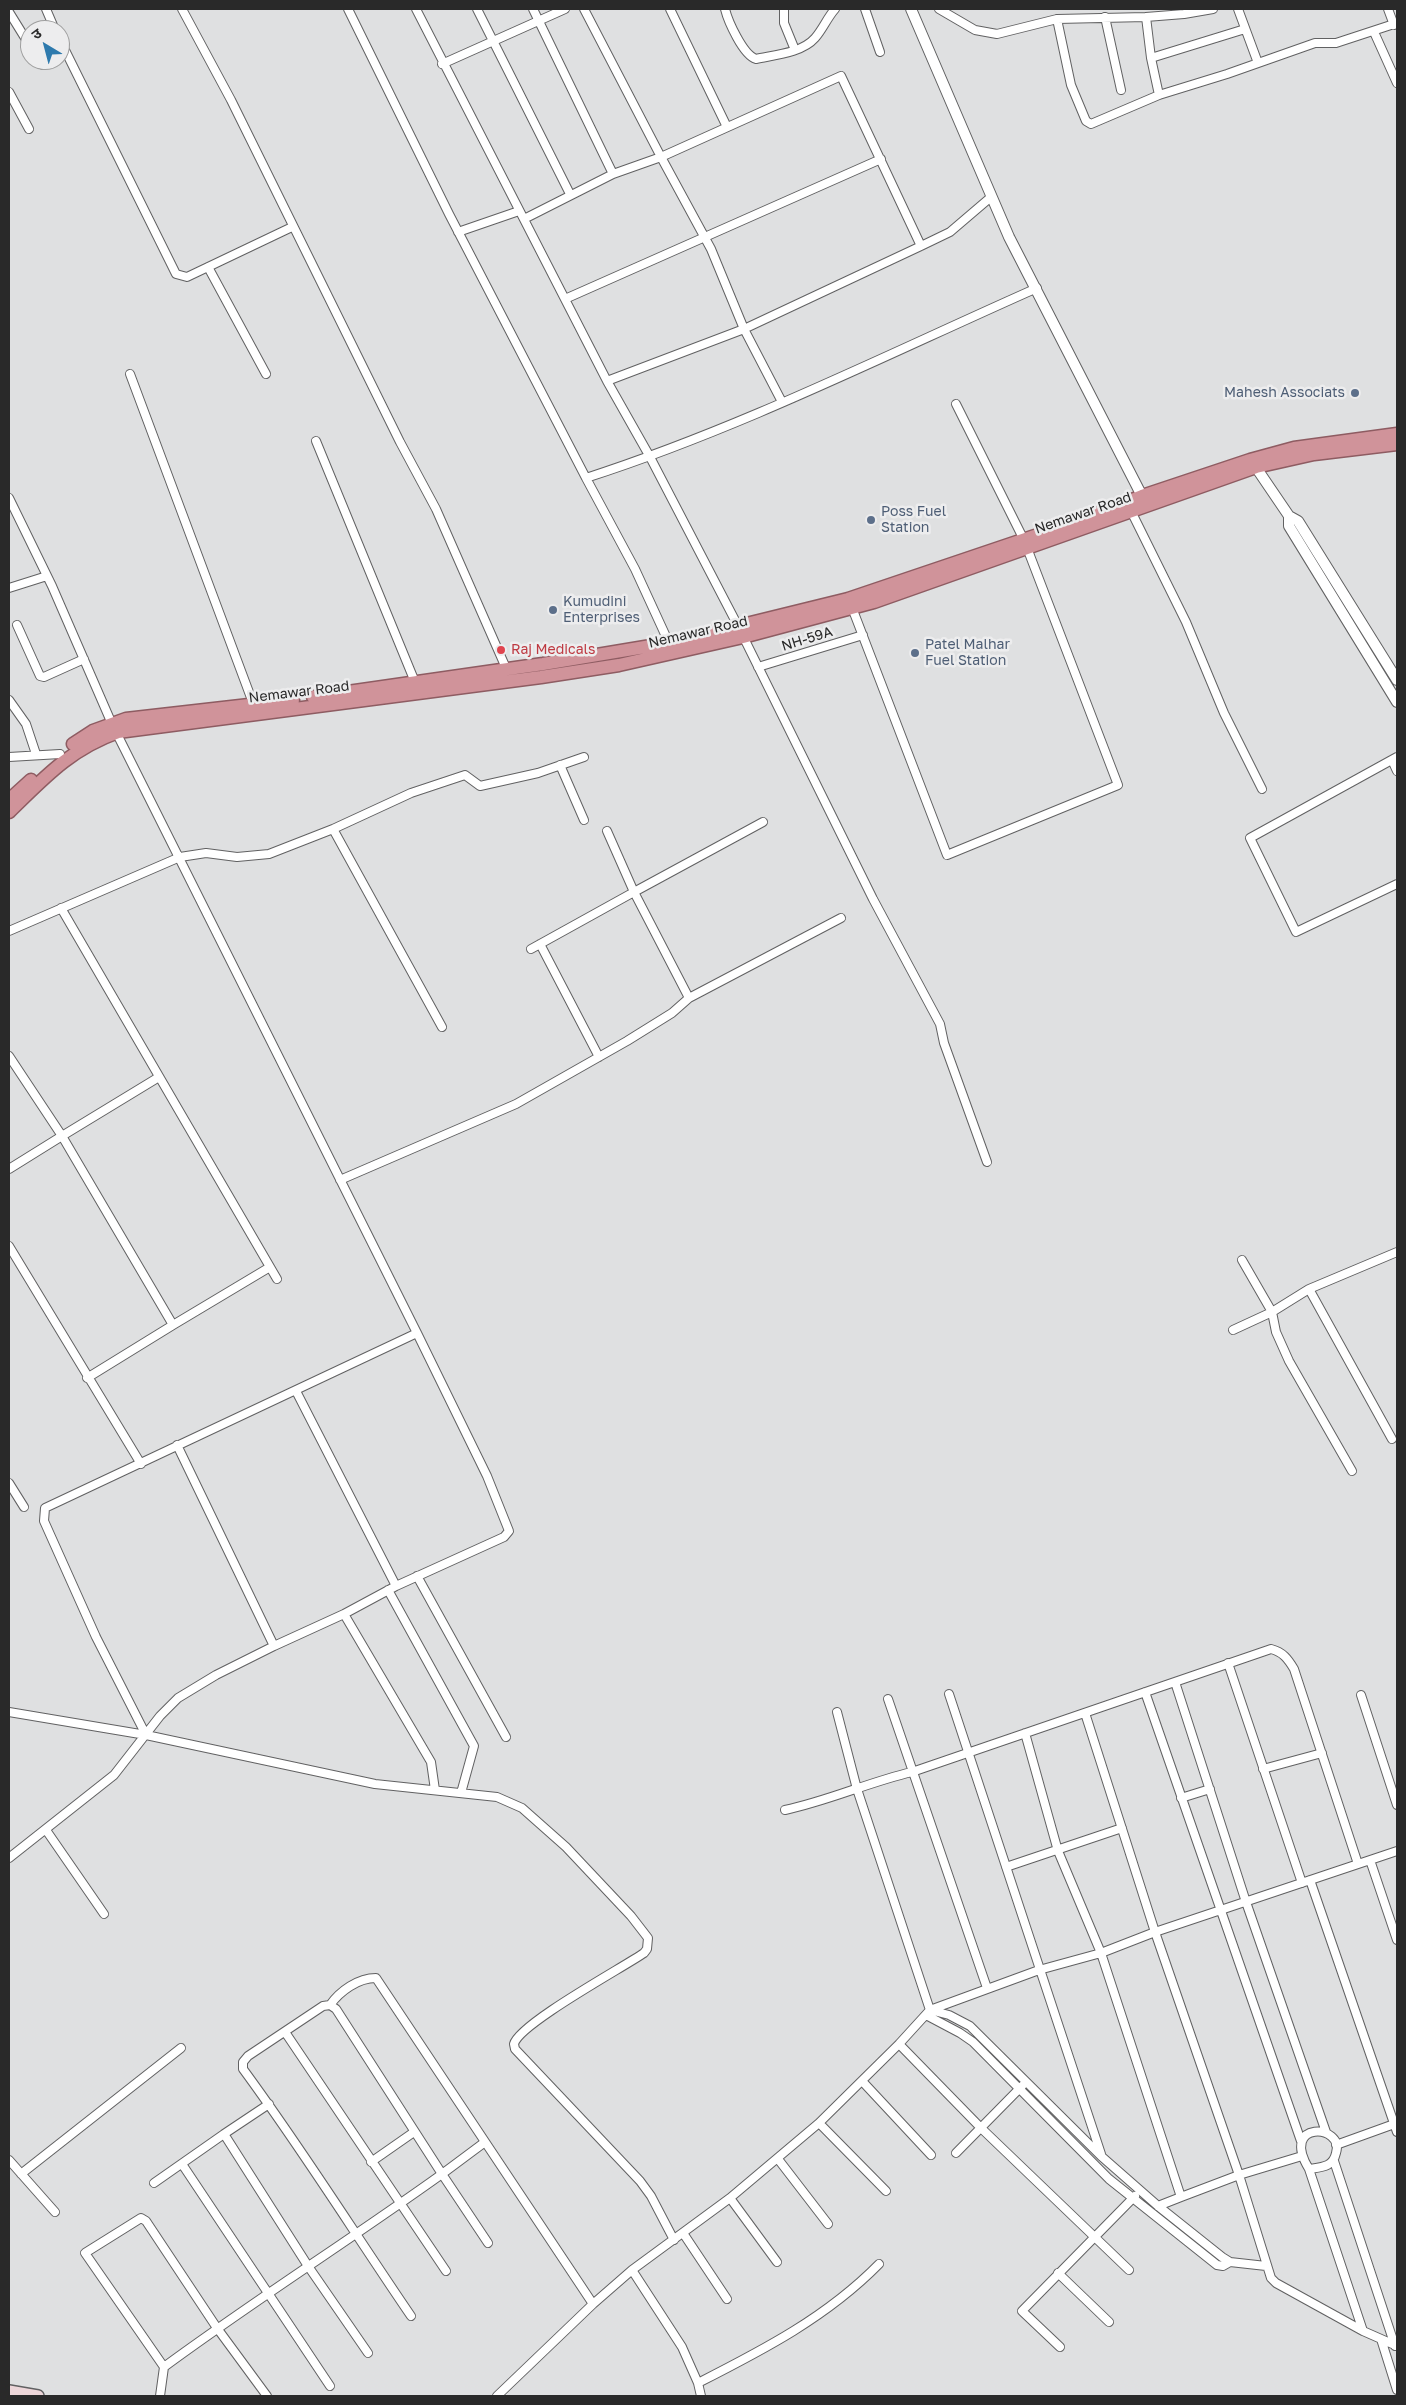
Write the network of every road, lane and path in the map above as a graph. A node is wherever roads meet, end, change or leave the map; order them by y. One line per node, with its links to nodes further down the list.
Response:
1 (182, 9): 47 (street)
2 (348, 9): 48 (street)
3 (416, 9): 31 (street)
4 (477, 9): 27 (street)
5 (532, 9): 22 (street)
6 (565, 9): 22 (street)
7 (584, 9): 40 (street)
8 (670, 9): 38 (street)
9 (725, 9): 28 (street)
10 (784, 9): 28 (street)
11 (835, 9): 28 (street)
12 (865, 9): 29 (street)
13 (911, 9): 44 (street)
14 (939, 9): 21 (street)
15 (1213, 9): 20 (street)
16 (1238, 9): 24 (street)
17 (1388, 9): 23 (street)
18 (9, 12): 25 (street)
19 (1105, 17): 20 (street); 21 (street); 35 (street)
20 (1146, 17): 30 (street)
21 (1057, 19): 37 (street)
22 (538, 21): 27 (street); 42 (street)
23 (1395, 24): 26 (street)
24 (1245, 29): 30 (street); 32 (street)
25 (20, 30)
26 (1374, 32): 32 (street); 34 (street)
27 (494, 42): 31 (street); 43 (street)
28 (794, 50)
29 (880, 52)
30 (1151, 58): 37 (street)
31 (442, 64): 45 (street)
32 (1258, 64): 37 (street)
33 (70, 69): 51 (street)
34 (1397, 82)
35 (1121, 90)
36 (9, 92): 39 (street)
37 (1159, 95)
38 (727, 127): 40 (street); 41 (street)
39 (29, 128)
40 (661, 157): 42 (street); 49 (street)
41 (881, 159): 49 (street); 50 (street)
42 (613, 174): 43 (street)
43 (570, 194): 46 (street)
44 (992, 197): 50 (street); 52 (street)
45 (519, 211): 46 (street); 48 (street)
46 (524, 220): 53 (street)
47 (292, 226): 51 (street); 80 (street)
48 (458, 232): 65 (street)
49 (703, 236): 53 (street); 54 (street)
50 (921, 246): 54 (street)
51 (208, 267): 56 (street)
52 (1036, 288): 58 (street); 66 (street)
53 (565, 299): 57 (street)
54 (744, 329): 57 (street); 58 (street)
55 (130, 374): 86 (street)
56 (266, 374)
57 (607, 381): 63 (street)
58 (782, 402): 63 (street)
59 (956, 404): 70 (street)
60 (1397, 434): 64 (highway, Nemawar Road)
61 (316, 441): 83 (street)
62 (1397, 444): 64 (highway, Nemawar Road)
63 (650, 457): 65 (street); 75 (street)
64 (1253, 463): 66 (highway, Nemawar Road); 68 (highway, Nemawar Road); 69 (street)
65 (586, 478): 77 (street)
66 (1142, 496): 70 (highway, Nemawar Road)
67 (9, 498): 71 (street)
68 (1131, 512): 70 (highway, Nemawar Road); 96 (street)
69 (1289, 516): 82 (street); 85 (street)
70 (1025, 544): 73 (highway, Nemawar Road); 76 (street)
71 (47, 576): 72 (street); 78 (street)
72 (9, 588)
73 (850, 603): 75 (highway, Nemawar Road); 76 (street)
74 (17, 625): 78 (street)
75 (741, 632): 77 (highway, Nemawar Road); 79 (street); 81 (highway, Nemawar Road)
76 (863, 635): 79 (street, NH-59A)
77 (668, 643): 81 (highway, Nemawar Road)
78 (84, 659): 88 (street)
79 (758, 667): 117 (street)
80 (506, 668): 81 (highway, Nemawar Road); 83 (highway, Nemawar Road)
81 (539, 671): 87 (highway, Nemawar Road)
82 (1397, 680)
83 (415, 682): 86 (highway, Nemawar Road)
84 (9, 700): 89 (street)
85 (1397, 702)
86 (253, 703): 87 (highway, Nemawar Road)
87 (188, 716): 88 (highway, Nemawar Road)
88 (115, 728): 90 (highway, Nemawar Road); 98 (highway, Nemawar Road); 103 (street)
89 (36, 754): 90 (street); 91 (street)
90 (60, 754): 97 (highway, Nemawar Road)
91 (9, 757)
92 (584, 757): 94 (street)
93 (1395, 758): 95 (street); 104 (street)
94 (560, 765): 99 (street); 101 (street)
95 (1397, 770)
96 (1262, 789)
97 (9, 800)
98 (9, 812)
99 (584, 820)
100 (763, 822): 105 (street)
101 (333, 829): 103 (street); 112 (street)
102 (607, 831): 105 (street)
103 (180, 857): 106 (street); 119 (street)
104 (1397, 884)
105 (634, 892): 109 (street); 111 (street)
106 (61, 908): 108 (street); 115 (street)
107 (840, 918): 111 (street)
108 (9, 931)
109 (540, 944): 110 (street); 114 (street)
110 (532, 949)
111 (688, 998): 114 (street)
112 (442, 1027)
113 (9, 1056): 116 (street)
114 (599, 1057): 119 (street)
115 (159, 1077): 116 (street); 123 (street)
116 (62, 1136): 118 (street); 127 (street)
117 (986, 1162)
118 (9, 1169)
119 (340, 1180): 129 (street)
120 (9, 1246): 130 (street)
121 (1397, 1252): 125 (street)
122 (1242, 1260): 126 (street)
123 (270, 1267): 124 (street); 127 (street)
124 (277, 1279)
125 (1309, 1289): 126 (street); 132 (street)
126 (1272, 1312): 128 (street); 135 (street)
127 (173, 1326): 130 (street)
128 (1233, 1330)
129 (417, 1333): 131 (street); 138 (street)
130 (87, 1378): 134 (street)
131 (296, 1391): 133 (street); 139 (street)
132 (1392, 1439)
133 (177, 1445): 134 (street); 142 (street)
134 (140, 1464): 153 (street)
135 (1352, 1471)
136 (9, 1483): 137 (street)
137 (24, 1507)
138 (417, 1576): 139 (street); 154 (street)
139 (396, 1586): 140 (street)
140 (388, 1590): 141 (street); 162 (street)
141 (344, 1614): 142 (street); 161 (street)
142 (274, 1646): 153 (street)
143 (1228, 1663): 144 (street); 156 (street); 157 (street)
144 (1175, 1682): 145 (street); 160 (street)
145 (1145, 1692): 151 (street); 163 (street)
146 (949, 1694): 155 (street)
147 (1361, 1695): 164 (street)
148 (888, 1699): 158 (street)
149 (9, 1712): 153 (street)
150 (837, 1712): 159 (street)
151 (1085, 1713): 152 (street); 166 (street)
152 (1025, 1733): 155 (street); 168 (street)
153 (146, 1735): 161 (street); 167 (street)
154 (506, 1738)
155 (968, 1753): 158 (street); 173 (street)
156 (1322, 1753): 157 (street); 172 (street)
157 (1264, 1769): 175 (street)
158 (912, 1772): 159 (street); 183 (street)
159 (857, 1789): 165 (street); 185 (street)
160 (1210, 1789): 163 (street); 176 (street)
161 (435, 1790): 162 (street)
162 (461, 1792): 228 (street)
163 (1182, 1798): 177 (street)
164 (1397, 1805)
165 (784, 1810)
166 (1122, 1828): 168 (street); 179 (street)
167 (46, 1830): 170 (street); 178 (street)
168 (1057, 1850): 173 (street); 181 (street)
169 (1397, 1851): 171 (street)
170 (9, 1858)
171 (1370, 1860): 172 (street); 180 (street)
172 (1358, 1864): 174 (street)
173 (1006, 1867): 182 (street)
174 (1310, 1880): 175 (street); 194 (street)
175 (1302, 1883): 176 (street)
176 (1246, 1902): 177 (street); 197 (street)
177 (1220, 1912): 179 (street); 199 (street)
178 (104, 1914)
179 (1155, 1932): 181 (street); 214 (street)
180 (1397, 1940)
181 (1101, 1953): 182 (street); 218 (street)
182 (1039, 1970): 183 (street); 204 (street)
183 (987, 1988): 185 (street)
184 (330, 2005): 186 (street); 196 (street); 200 (street)
185 (928, 2012): 187 (street); 190 (street); 191 (street)
186 (285, 2032): 192 (street); 209 (street)
187 (899, 2044): 189 (street); 195 (street)
188 (180, 2048): 212 (street)
189 (862, 2081): 193 (street); 203 (street)
190 (1027, 2081): 191 (street); 204 (street)
191 (1019, 2089): 195 (street); 220 (street)
192 (269, 2104): 198 (street); 226 (street)
193 (819, 2123): 206 (street); 216 (street)
194 (1396, 2126): 201 (street)
195 (981, 2128): 202 (street); 227 (street)
196 (414, 2132): 209 (street); 213 (street)
197 (1326, 2132): 199 (street); 201 (street)
198 (224, 2134): 210 (street); 233 (street)
199 (1301, 2141): 205 (street)
200 (485, 2142): 213 (street); 241 (street)
201 (1336, 2144): 208 (street)
202 (956, 2153)
203 (931, 2155)
204 (1101, 2156): 217 (street)
205 (1302, 2156): 211 (street); 214 (street)
206 (778, 2159): 219 (street); 224 (street)
207 (9, 2160): 212 (street)
208 (1334, 2161): 211 (street); 247 (street)
209 (371, 2162): 221 (street)
210 (182, 2164): 215 (street); 239 (street)
211 (1309, 2169): 245 (street)
212 (21, 2174): 223 (street)
213 (442, 2174): 221 (street); 229 (street)
214 (1239, 2175): 218 (street); 234 (street)
215 (154, 2183)
216 (886, 2191)
217 (1140, 2191): 220 (street); 222 (street)
218 (1181, 2197): 222 (street)
219 (730, 2198): 225 (street); 230 (street)
220 (1132, 2199): 227 (street); 231 (street)
221 (399, 2205): 226 (street); 237 (street)
222 (1158, 2206): 231 (street)
223 (56, 2212)
224 (828, 2224)
225 (683, 2233): 228 (street); 240 (street)
226 (355, 2234): 233 (street); 242 (street)
227 (1094, 2236): 236 (street); 238 (street)
228 (674, 2240): 235 (street)
229 (488, 2243)
230 (777, 2262)
231 (1230, 2262): 234 (street)
232 (879, 2264): 251 (street)
233 (308, 2266): 239 (street); 249 (street)
234 (1266, 2266): 245 (street)
235 (632, 2270): 241 (street); 251 (street)
236 (1129, 2270)
237 (446, 2271)
238 (1058, 2273): 243 (street); 248 (street)
239 (268, 2292): 244 (street); 252 (street)
240 (727, 2299)
241 (594, 2304): 258 (street)
242 (410, 2316)
243 (1109, 2322)
244 (216, 2328): 250 (street); 250 (street); 257 (street)
245 (1363, 2331): 246 (street)
246 (1382, 2340): 247 (street); 253 (street)
247 (1396, 2346)
248 (1060, 2347)
249 (368, 2353)
250 (164, 2367): 256 (street)
251 (698, 2383): 259 (street)
252 (330, 2386)
253 (1397, 2390)
254 (9, 2392): 255 (main road)
255 (38, 2396)
256 (160, 2396)
257 (267, 2396)
258 (497, 2396)
259 (701, 2396)

